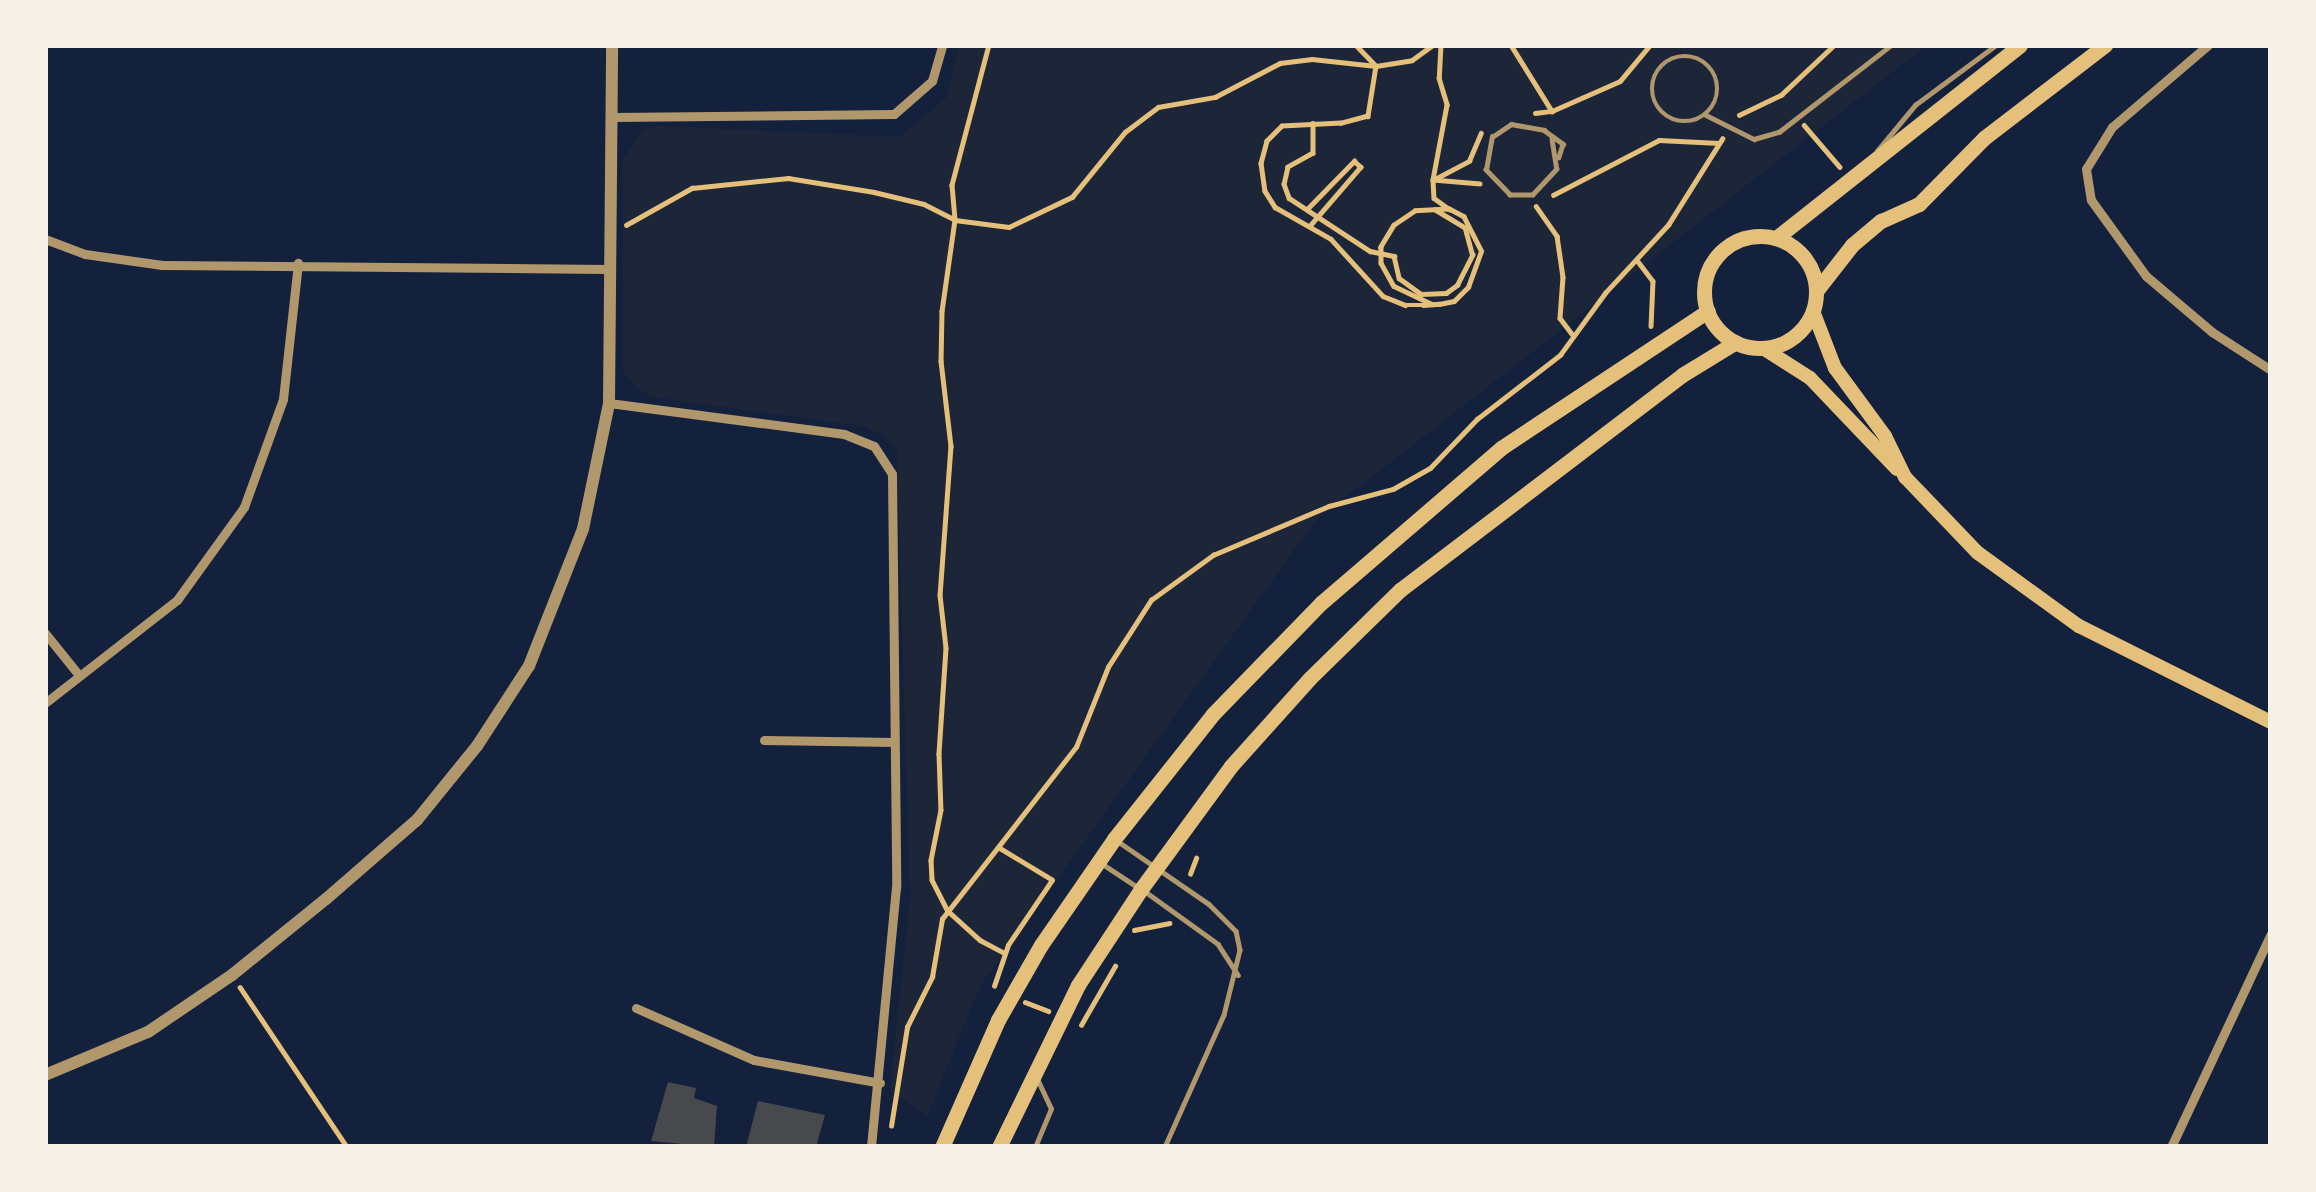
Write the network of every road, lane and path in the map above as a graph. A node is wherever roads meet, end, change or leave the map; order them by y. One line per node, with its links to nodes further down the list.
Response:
1 (612, 45): 16 (street)
2 (942, 45): 16 (street)
3 (989, 45): 25 (path)
4 (1356, 45): 14 (path)
5 (1437, 45): 14 (path); 24 (path)
6 (1511, 45): 7 (path)
7 (1650, 45)
8 (1834, 45): 18 (path)
9 (1891, 45): 18 (lane)
10 (1996, 45): 21 (lane)
11 (2020, 45): 21 (main road)
12 (2208, 45): 41 (street)
13 (2095, 48): 32 (main road)
14 (1376, 66): 17 (path); 25 (path)
15 (1706, 115): 15 (lane); 18 (lane)
16 (614, 116): 27 (street)
17 (1313, 123): 22 (path); 26 (path)
18 (1728, 129): 19 (path)
19 (1719, 143): 38 (path); 38 (path)
20 (1559, 158): 20 (lane)
21 (1867, 165): 29 (main road)
22 (1308, 208): 26 (path); 33 (path)
23 (1430, 208): 24 (path); 33 (path); 35 (path)
24 (1450, 208): 34 (path)
25 (955, 220): 27 (path); 57 (path)
26 (1308, 225): 35 (path)
27 (607, 228): 31 (street)
28 (45, 238): 30 (street)
29 (1776, 238): 32 (main road); 36 (main road)
30 (298, 262): 31 (street); 45 (street)
31 (608, 269): 42 (street)
32 (1817, 290): 37 (main road)
33 (1446, 293): 34 (path)
34 (1448, 302): 35 (path)
35 (1432, 304)
36 (1708, 311): 39 (main road); 50 (main road)
37 (1813, 311): 40 (main road); 43 (main road)
38 (1573, 335): 51 (path)
39 (1736, 342): 40 (main road); 54 (main road)
40 (1763, 348): 43 (main road)
41 (2271, 370)
42 (609, 403): 49 (street); 64 (street)
43 (1906, 476): 47 (main road)
44 (45, 633): 45 (street)
45 (78, 674): 46 (street)
46 (45, 703)
47 (2271, 722)
48 (764, 740): 49 (street)
49 (894, 742): 70 (street)
50 (1114, 839): 53 (main road); 54 (lane)
51 (999, 848): 57 (path); 62 (path)
52 (1196, 858): 55 (path)
53 (1098, 861): 56 (lane); 65 (main road)
54 (1156, 868): 55 (lane); 56 (main road)
55 (1184, 887): 63 (lane)
56 (1141, 889): 58 (lane); 67 (main road)
57 (948, 910): 62 (path); 71 (path)
58 (1174, 911): 59 (path); 63 (lane)
59 (1133, 930)
60 (2271, 934): 78 (street)
61 (1124, 950): 67 (path)
62 (1004, 953): 65 (path)
63 (1238, 975): 77 (lane)
64 (232, 976): 69 (street); 72 (path)
65 (1010, 996): 67 (path); 74 (main road)
66 (636, 1008): 70 (street)
67 (1062, 1017): 68 (main road)
68 (1033, 1072): 75 (main road); 76 (lane)
69 (45, 1075)
70 (880, 1084): 73 (street)
71 (889, 1134)
72 (347, 1147)
73 (871, 1147)
74 (941, 1147)
75 (999, 1147)
76 (1035, 1147)
77 (1166, 1147)
78 (2170, 1147)

